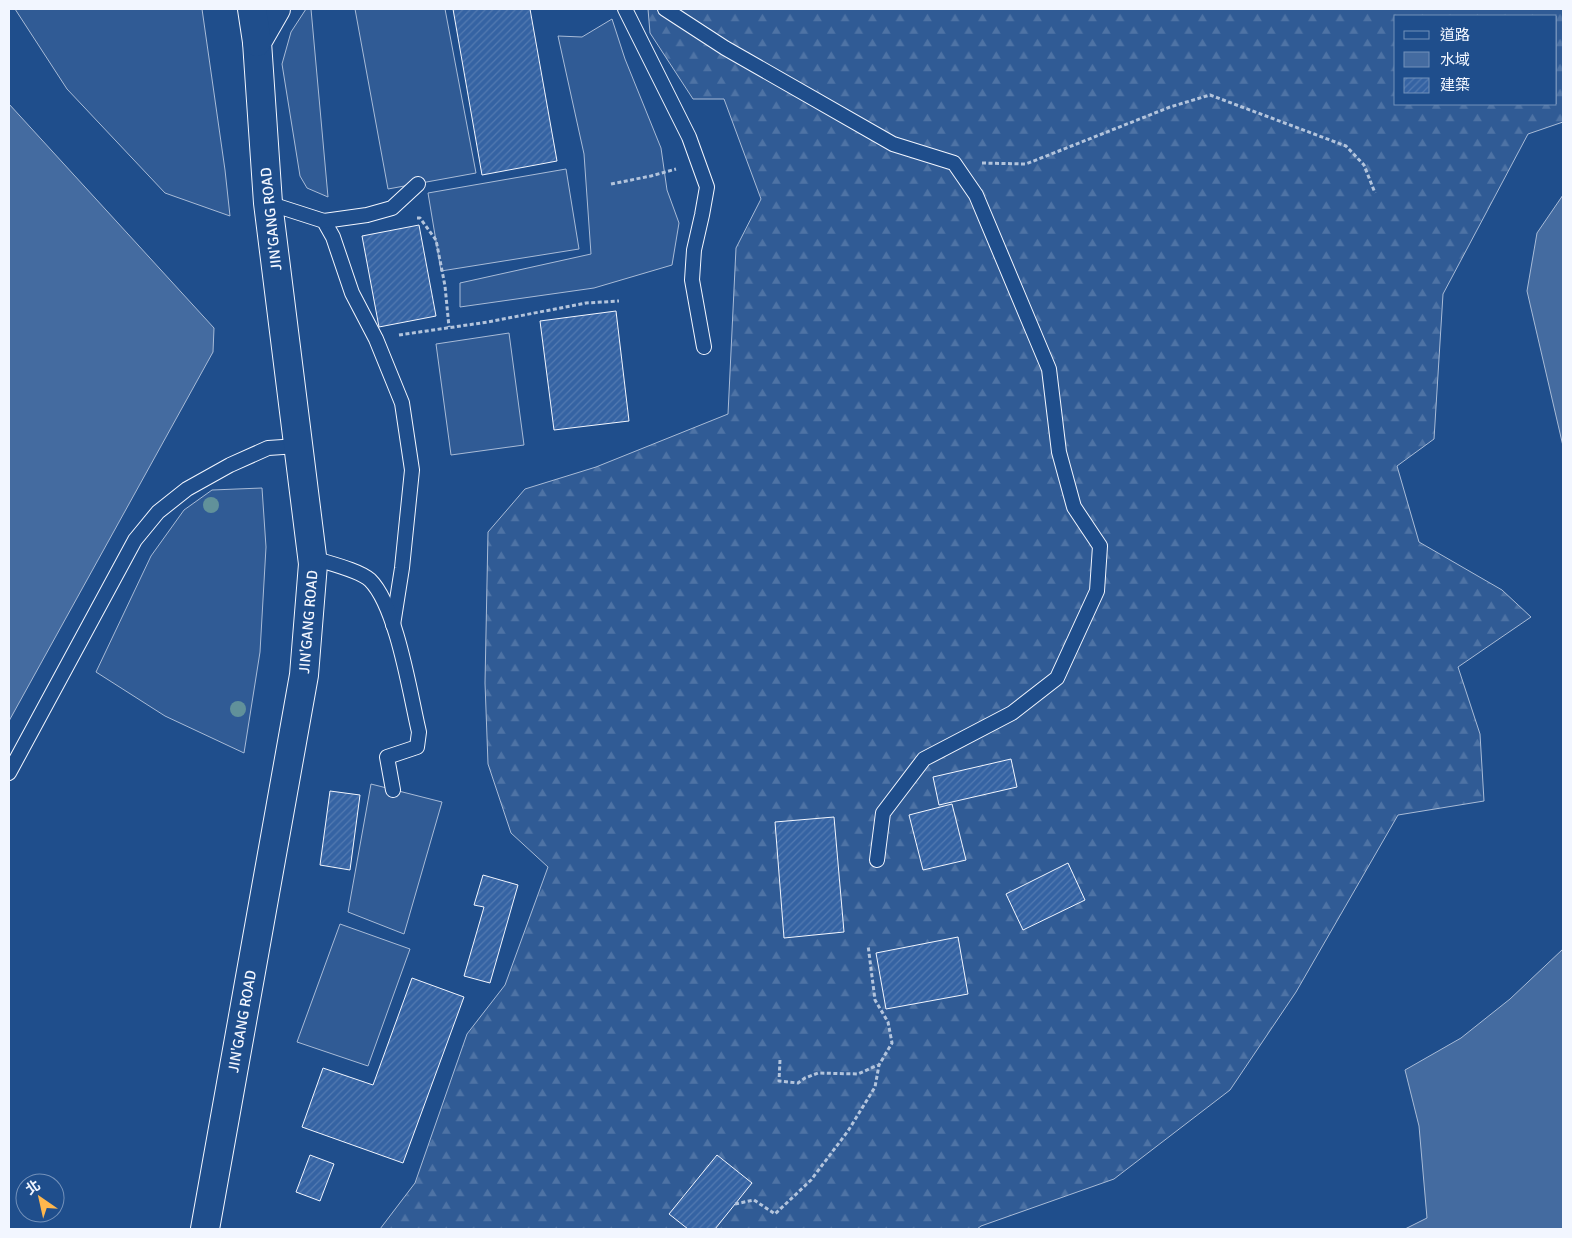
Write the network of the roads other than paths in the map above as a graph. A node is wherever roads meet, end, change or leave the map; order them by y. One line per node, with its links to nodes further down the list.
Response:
1 (252, 9): 5 (street, JIN'GANG ROAD)
2 (276, 9): 5 (street)
3 (624, 9): 9 (lane)
4 (665, 9): 15 (lane)
5 (257, 42): 7 (street, JIN'GANG ROAD)
6 (418, 184): 8 (lane)
7 (268, 203): 8 (lane); 10 (street, JIN'GANG ROAD)
8 (324, 221): 12 (lane)
9 (704, 347)
10 (298, 446): 11 (street, JIN'GANG ROAD); 13 (lane)
11 (313, 558): 12 (lane); 16 (street, JIN'GANG ROAD)
12 (393, 625): 14 (lane)
13 (9, 773)
14 (393, 790)
15 (877, 860)
16 (205, 1229)

